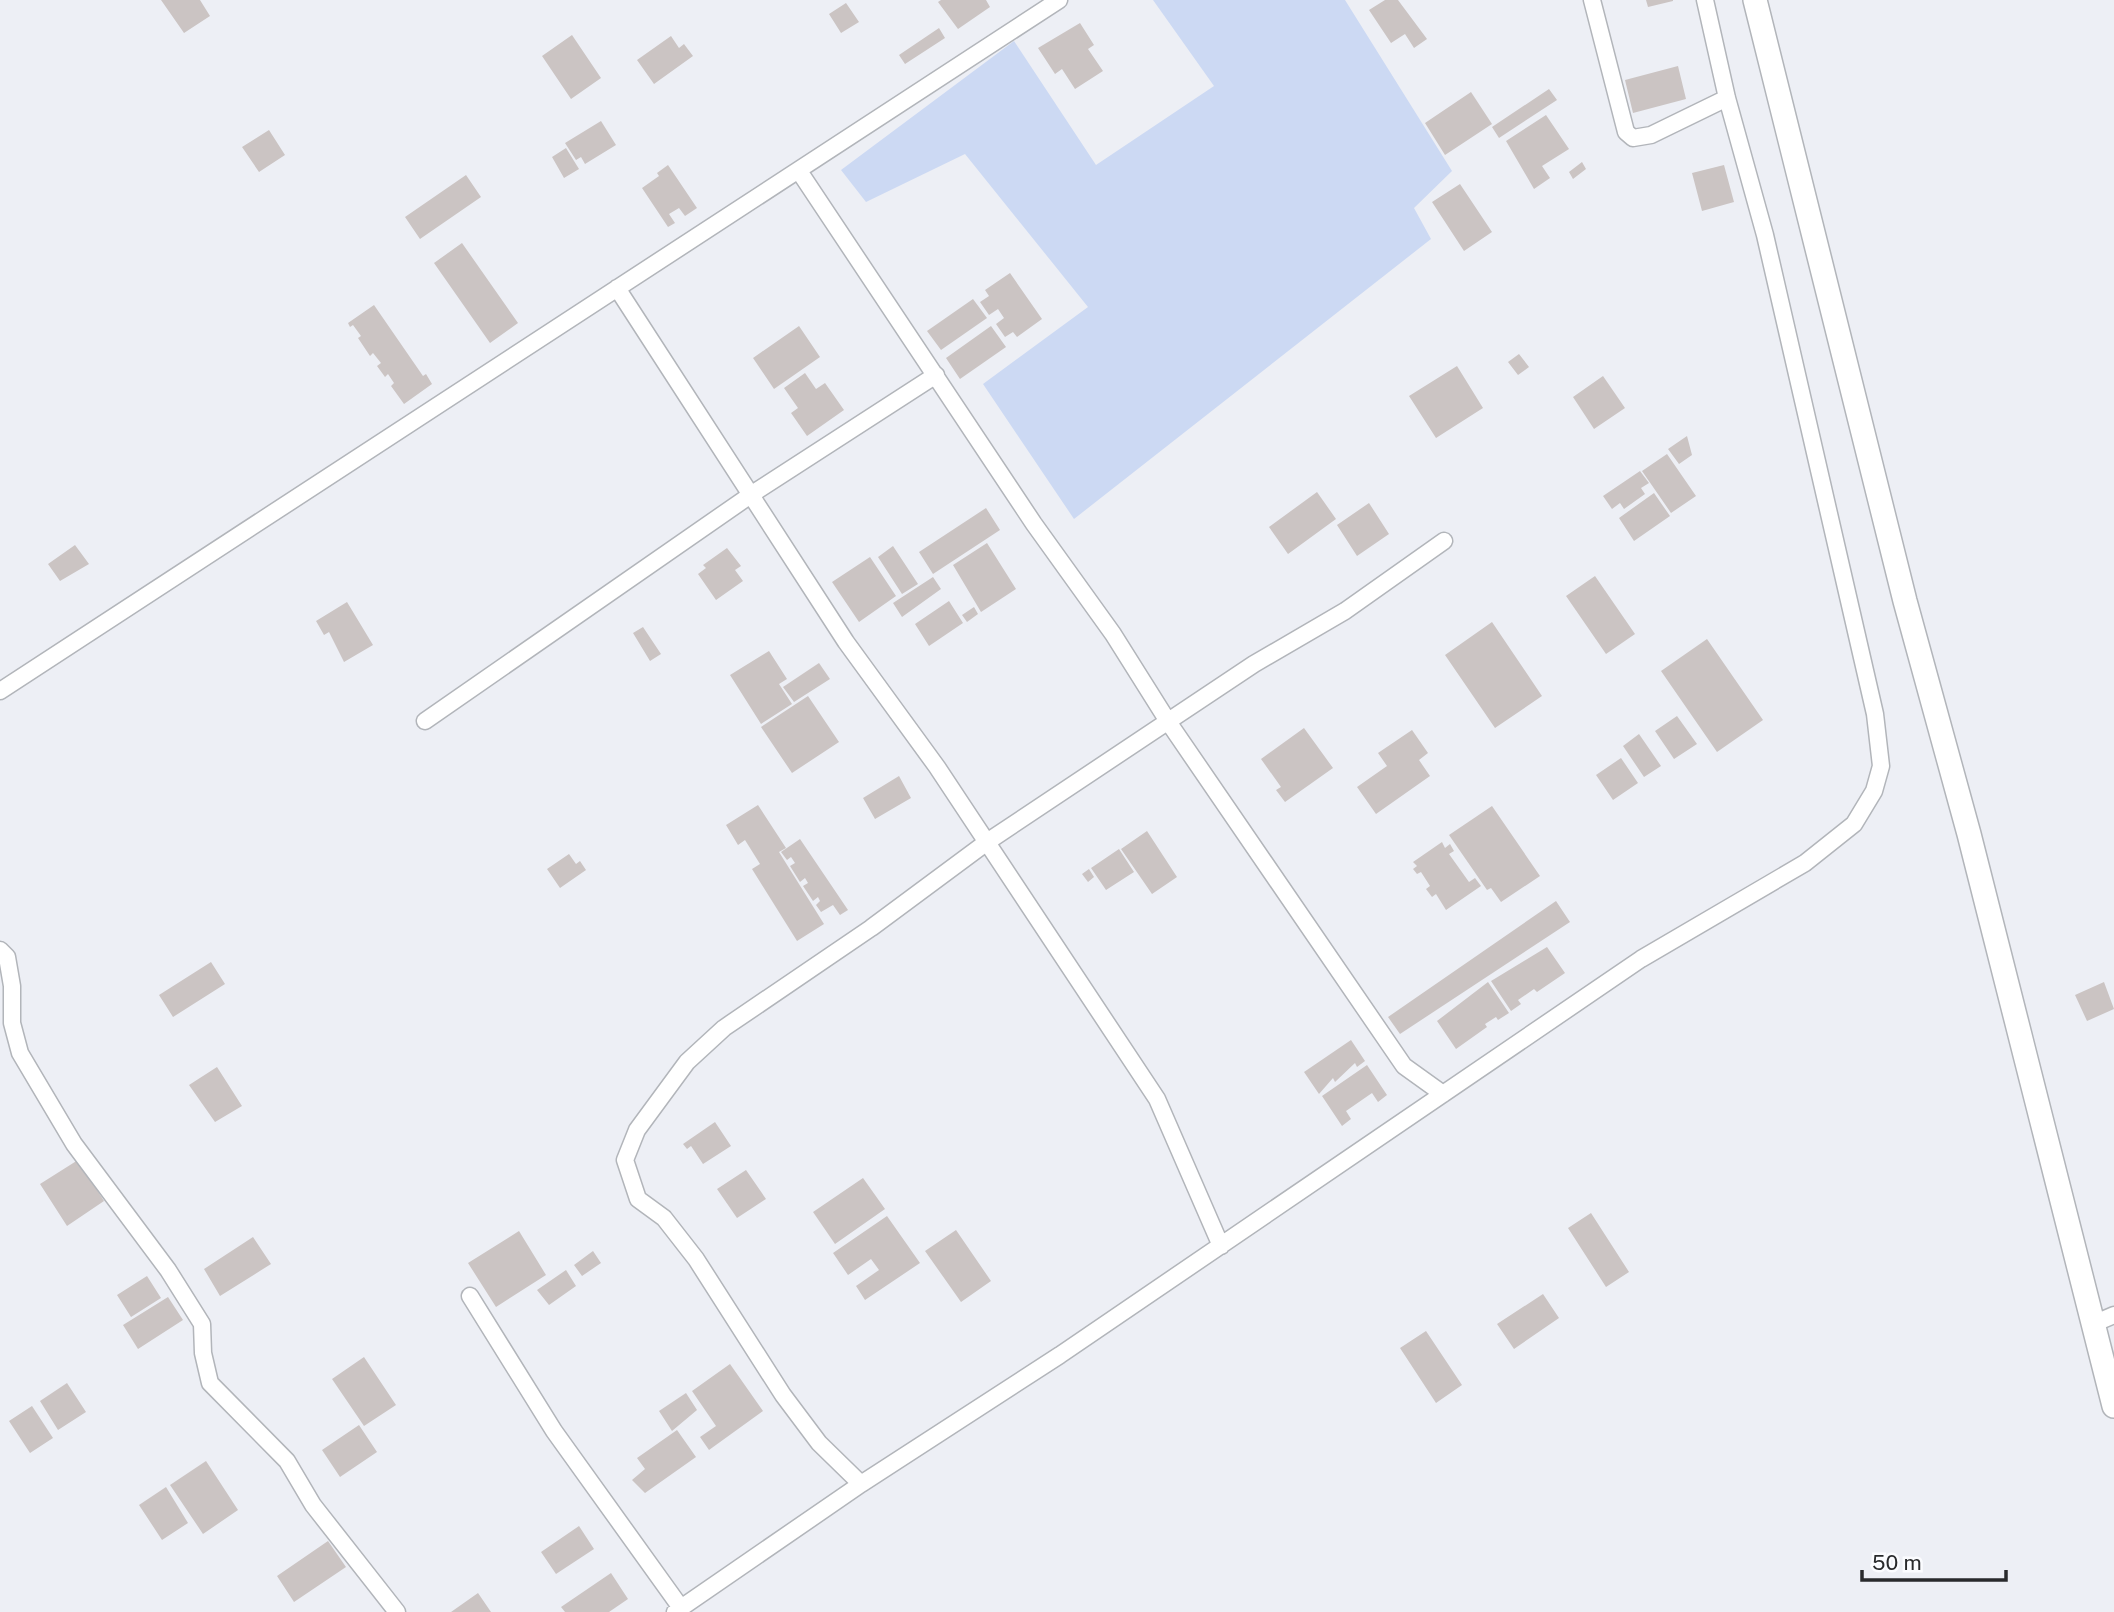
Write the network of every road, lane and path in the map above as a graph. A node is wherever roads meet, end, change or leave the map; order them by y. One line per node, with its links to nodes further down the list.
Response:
1 (1059, 0): 6 (street)
2 (1592, 0): 5 (street)
3 (1705, 0): 5 (street)
4 (1755, 0): 19 (main road)
5 (1727, 97): 16 (street)
6 (799, 171): 7 (street); 8 (street)
7 (617, 288): 9 (street); 11 (street)
8 (936, 375): 9 (street); 13 (street)
9 (752, 494): 12 (street); 14 (street)
10 (1444, 541): 13 (street)
11 (0, 691)
12 (425, 721)
13 (1169, 723): 14 (street); 16 (street)
14 (986, 842): 17 (street); 21 (street)
15 (0, 950): 23 (street)
16 (1443, 1094): 17 (street)
17 (1221, 1246): 21 (street)
18 (470, 1296): 22 (street)
19 (2103, 1320): 20 (main road)
20 (2114, 1406)
21 (861, 1484): 22 (street)
22 (678, 1610)
23 (397, 1612)

